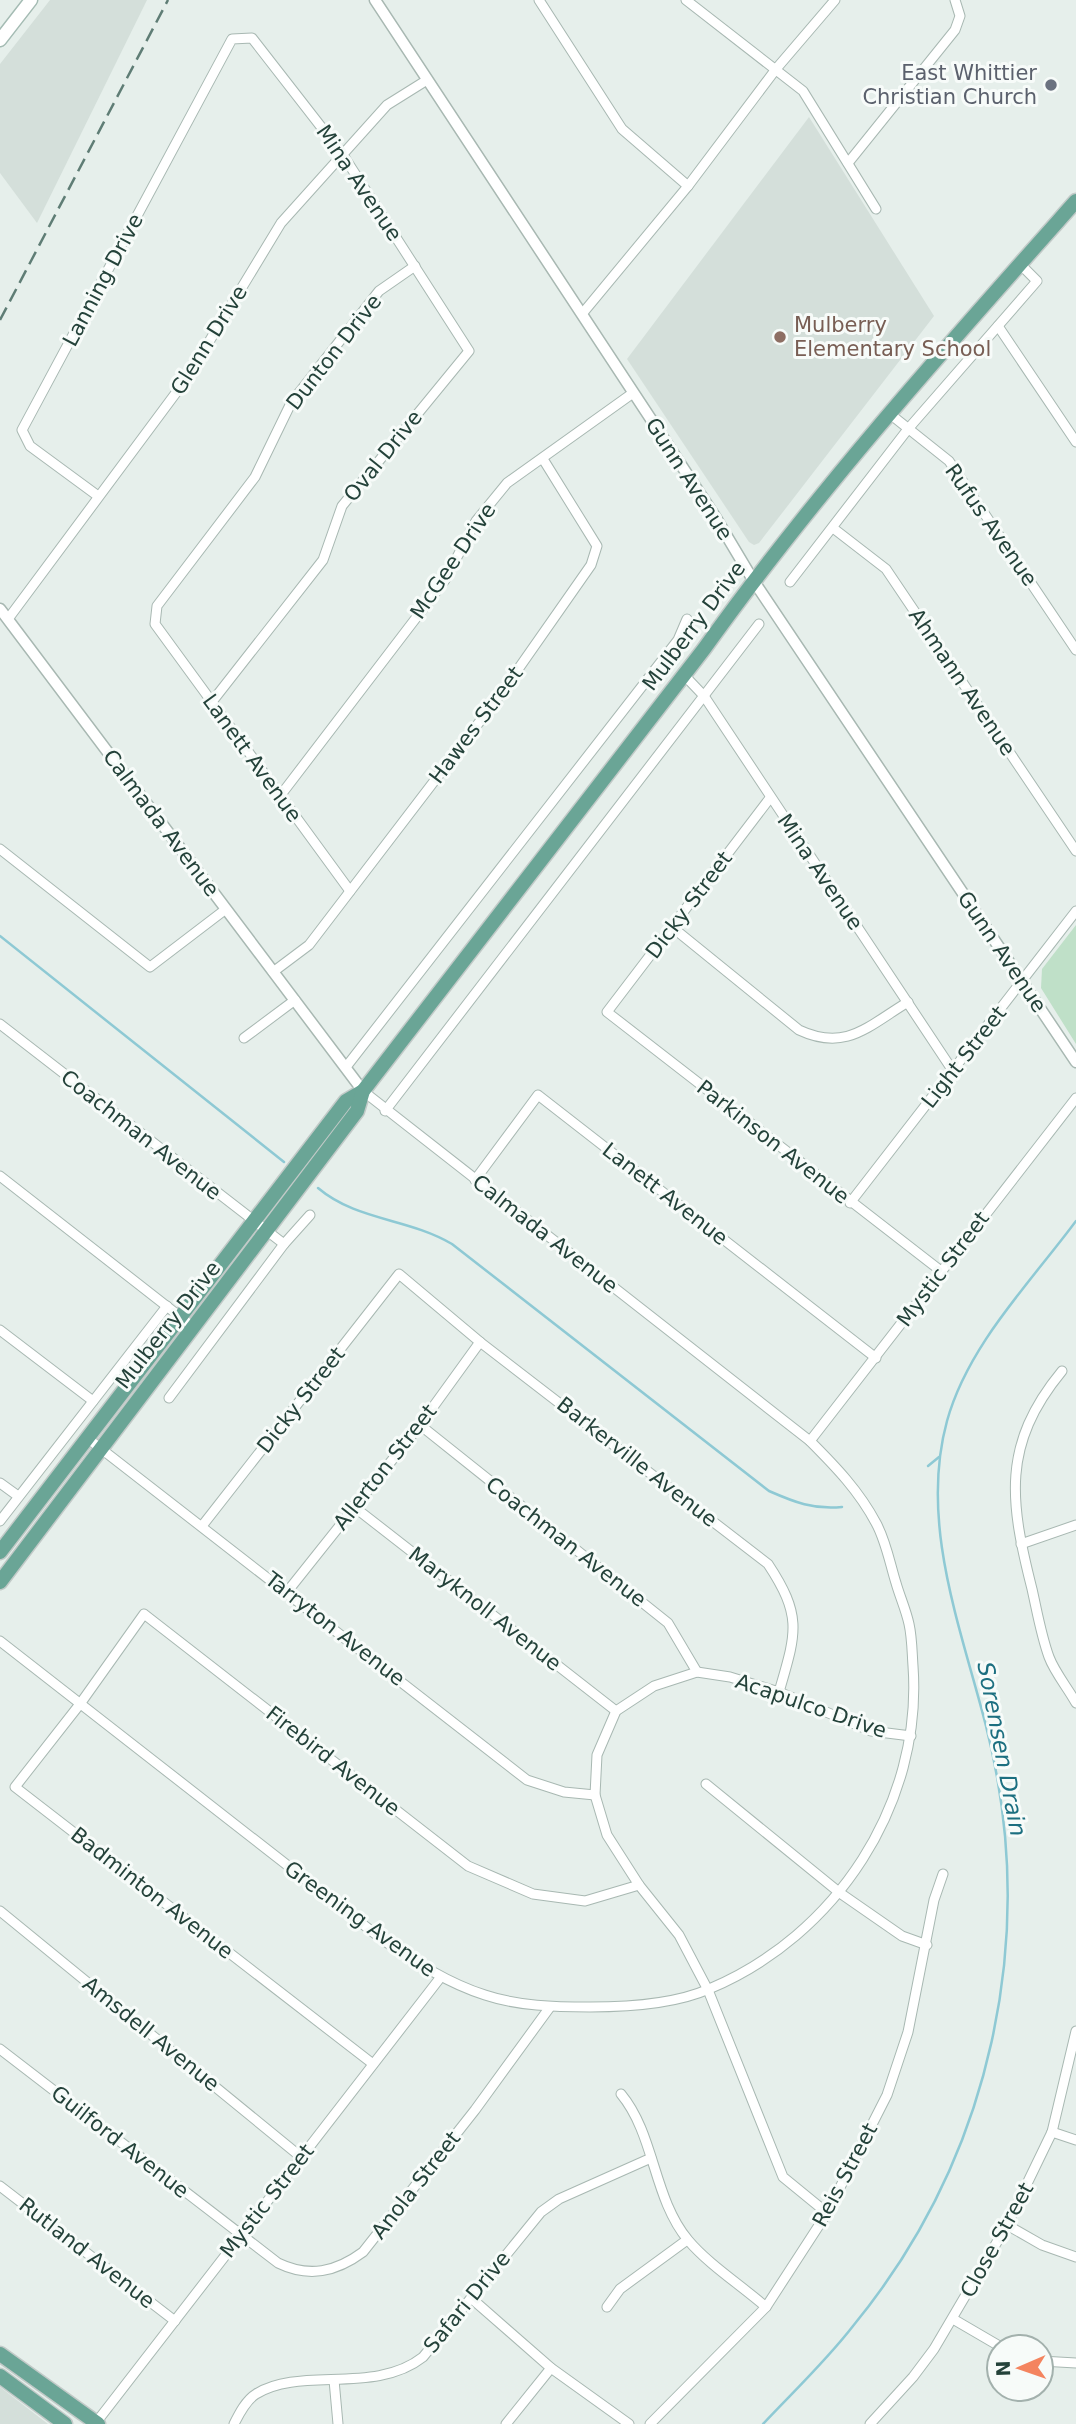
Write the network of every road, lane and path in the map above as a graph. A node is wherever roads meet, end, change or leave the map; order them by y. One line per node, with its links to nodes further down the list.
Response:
1 (31, 0): 8 (main road)
2 (375, 0): 10 (street, Gunn Avenue)
3 (539, 0): 13 (street)
4 (686, 0): 9 (street)
5 (955, 0): 12 (street)
6 (831, 1): 9 (street)
7 (232, 39): 11 (street, Mina Avenue); 26 (street, Lanning Drive)
8 (0, 40)
9 (776, 69): 12 (street); 13 (street)
10 (427, 80): 11 (street, Glenn Drive); 18 (street, Gunn Avenue)
11 (343, 155): 17 (street, Mina Avenue); 26 (street, Glenn Drive)
12 (848, 163): 15 (street)
13 (688, 186): 18 (street)
14 (1076, 201): 16 (main road, Mulberry Drive)
15 (876, 209)
16 (1020, 264): 19 (street); 22 (main road, Mulberry Drive)
17 (415, 267): 20 (street, Mina Avenue); 33 (street, Dunton Drive)
18 (582, 314): 21 (street, Gunn Avenue)
19 (998, 326): 23 (street); 24 (street)
20 (469, 351): 38 (street, Oval Drive)
21 (633, 393): 25 (street, McGee Drive); 28 (street, Gunn Avenue)
22 (890, 414): 23 (street, Rufus Avenue); 28 (main road, Mulberry Drive)
23 (908, 429): 27 (street); 35 (street, Rufus Avenue)
24 (1076, 442)
25 (543, 459): 39 (street, McGee Drive); 43 (street, Hawes Street)
26 (99, 496): 31 (street, Glenn Drive)
27 (833, 528): 29 (street); 42 (street, Ahmann Avenue)
28 (753, 580): 36 (main road, Mulberry Drive); 48 (street, Gunn Avenue)
29 (790, 582)
30 (0, 609): 31 (street, Calmada Avenue)
31 (8, 619): 44 (street, Calmada Avenue)
32 (687, 620): 55 (street)
33 (155, 624): 38 (street, Lanett Avenue)
34 (759, 624): 37 (street)
35 (1076, 650)
36 (684, 675): 37 (street, Mina Avenue); 57 (main road, Mulberry Drive)
37 (704, 696): 40 (street, Mina Avenue); 59 (street)
38 (211, 703): 39 (street, Lanett Avenue)
39 (280, 796): 43 (street, Lanett Avenue)
40 (770, 799): 46 (street, Dicky Street); 50 (street, Mina Avenue)
41 (0, 849): 44 (street)
42 (1076, 850)
43 (350, 891): 47 (street, Hawes Street)
44 (226, 909): 47 (street, Calmada Avenue)
45 (1076, 911): 48 (street, Light Street)
46 (672, 927): 50 (street); 51 (street, Dicky Street)
47 (273, 972): 49 (street, Calmada Avenue)
48 (1022, 981): 54 (street, Gunn Avenue); 56 (street, Light Street)
49 (295, 1000): 53 (street); 55 (street, Calmada Avenue)
50 (908, 1002): 56 (street, Mina Avenue)
51 (607, 1012): 62 (street, Parkinson Avenue)
52 (0, 1024): 64 (street, Coachman Avenue)
53 (244, 1038)
54 (1076, 1062)
55 (346, 1067): 57 (street, Calmada Avenue)
56 (953, 1071): 62 (street, Light Street)
57 (363, 1091): 59 (street, Calmada Avenue); 64 (main road, Mulberry Drive)
58 (1076, 1098): 66 (street, Mystic Street)
59 (385, 1111): 61 (street, Calmada Avenue)
60 (0, 1176): 68 (street)
61 (475, 1180): 73 (street, Lanett Avenue); 79 (street, Calmada Avenue)
62 (850, 1203): 66 (street, Parkinson Avenue)
63 (310, 1215): 65 (street)
64 (259, 1227): 65 (street, Coachman Avenue); 69 (main road, Mulberry Drive); 70 (main road, Mulberry Drive)
65 (284, 1244): 75 (street)
66 (941, 1271): 73 (street, Mystic Street)
67 (399, 1274): 72 (street, Barkerville Avenue); 85 (street, Dicky Street)
68 (167, 1306): 69 (street); 76 (street)
69 (179, 1315): 70 (street); 78 (main road, Mulberry Drive)
70 (192, 1326): 80 (main road, Mulberry Drive)
71 (0, 1330): 76 (street)
72 (480, 1342): 77 (street, Allerton Street); 93 (street, Barkerville Avenue)
73 (876, 1358): 79 (street, Mystic Street)
74 (1062, 1371): 87 (street)
75 (169, 1398)
76 (93, 1401): 82 (street)
77 (419, 1426): 83 (street, Allerton Street); 92 (street, Coachman Avenue)
78 (86, 1437): 80 (street, Tarryton Avenue); 88 (main road, Mulberry Drive)
79 (810, 1441): 97 (street, Calmada Avenue)
80 (100, 1449): 85 (street, Tarryton Avenue); 89 (main road, Mulberry Drive)
81 (0, 1483): 82 (street)
82 (18, 1496): 84 (street)
83 (354, 1506): 90 (street, Allerton Street); 96 (street, Maryknoll Avenue)
84 (0, 1521)
85 (202, 1525): 90 (street, Tarryton Avenue)
86 (1076, 1525): 87 (street)
87 (1021, 1544): 94 (street)
88 (0, 1552)
89 (0, 1581)
90 (287, 1591): 99 (street, Tarryton Avenue)
91 (0, 1641): 95 (street, Greening Avenue)
92 (697, 1672): 93 (street, Acapulco Drive); 96 (street, Acapulco Drive)
93 (779, 1692): 97 (street, Acapulco Drive)
94 (1075, 1699)
95 (80, 1704): 101 (street, Firebird Avenue); 105 (street, Greening Avenue); 110 (street, Badminton Avenue)
96 (616, 1711): 99 (street)
97 (911, 1737): 102 (street, Calmada Avenue)
98 (706, 1784): 102 (street)
99 (595, 1795): 101 (street)
100 (943, 1874): 104 (street, Reis Street)
101 (639, 1885): 106 (street)
102 (840, 1893): 104 (street); 106 (street, Greening Avenue)
103 (0, 1911): 114 (street, Amsdell Avenue)
104 (927, 1945): 117 (street, Reis Street)
105 (440, 1978): 107 (street, Greening Avenue); 110 (street, Mystic Street)
106 (708, 1990): 107 (street, Greening Avenue); 117 (street)
107 (550, 2007): 119 (street, Anola Street)
108 (1076, 2031): 112 (street, Close Street)
109 (0, 2049): 119 (street, Guilford Avenue)
110 (373, 2064): 114 (street, Mystic Street)
111 (621, 2094): 115 (street)
112 (1052, 2132): 113 (street); 118 (street, Close Street)
113 (1076, 2140)
114 (301, 2157): 119 (street, Mystic Street)
115 (651, 2158): 120 (street); 122 (street, Safari Drive)
116 (0, 2186): 126 (street, Rutland Avenue)
117 (827, 2213): 123 (street, Reis Street)
118 (1007, 2225): 121 (street); 125 (street, Close Street)
119 (240, 2236): 126 (street, Mystic Street)
120 (688, 2239): 123 (street); 124 (street)
121 (1076, 2257)
122 (471, 2298): 131 (street); 133 (street, Safari Drive)
123 (766, 2307): 140 (street, Reis Street)
124 (607, 2308)
125 (953, 2319): 127 (street); 141 (street, Close Street)
126 (174, 2321): 135 (street, Mystic Street)
127 (985, 2338)
128 (0, 2354): 135 (main road)
129 (1055, 2362): 130 (street)
130 (1076, 2363)
131 (551, 2368): 138 (street); 139 (street)
132 (0, 2376): 134 (main road)
133 (334, 2380): 136 (street, Safari Drive); 137 (street)
134 (65, 2424)
135 (96, 2424)
136 (234, 2424)
137 (338, 2424)
138 (506, 2424)
139 (629, 2424)
140 (650, 2424)
141 (870, 2424)

